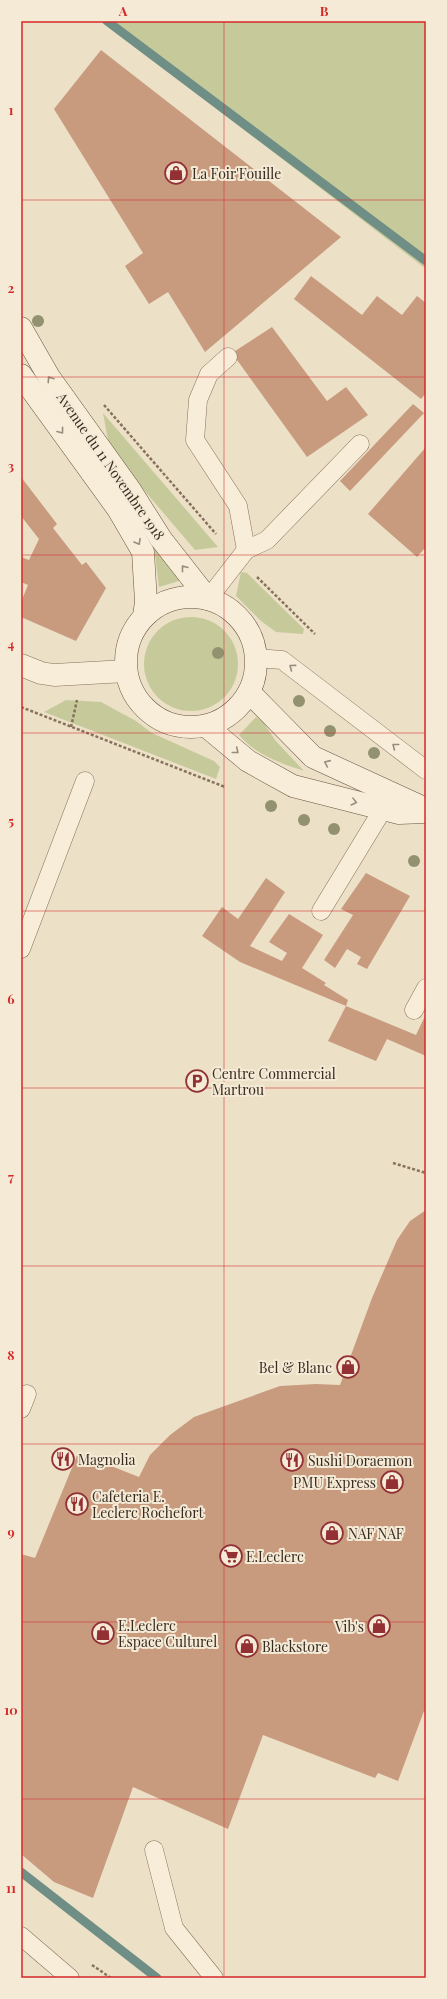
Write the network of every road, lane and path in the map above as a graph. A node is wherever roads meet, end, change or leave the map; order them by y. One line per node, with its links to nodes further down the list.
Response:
1 (21, 328): 7 (main road, Avenue du 11 Novembre 1918, one-way to 1)
2 (228, 357): 6 (lane)
3 (21, 375): 8 (main road, Avenue du 11 Novembre 1918, one-way to 8)
4 (102, 402): 6 (path)
5 (360, 444): 6 (lane)
6 (242, 555): 7 (lane); 9 (path)
7 (208, 599): 8 (main road); 10 (main road)
8 (144, 616): 12 (main road)
9 (315, 634)
10 (256, 658): 13 (main road); 16 (lane, one-way to 10)
11 (21, 665): 12 (main road)
12 (126, 671): 15 (main road)
13 (249, 692): 15 (main road); 20 (main road, one-way to 13)
14 (21, 708): 18 (path)
15 (206, 726): 19 (main road, one-way to 19)
16 (426, 770)
17 (85, 781): 23 (lane)
18 (225, 787)
19 (383, 809): 21 (main road); 22 (lane)
20 (426, 809)
21 (426, 812)
22 (320, 911)
23 (21, 949)
24 (426, 988): 25 (lane)
25 (414, 1010)
26 (393, 1163): 27 (path)
27 (426, 1173)
28 (154, 1850): 31 (lane)
29 (21, 1936): 30 (lane)
30 (70, 1978)
31 (214, 1978)

